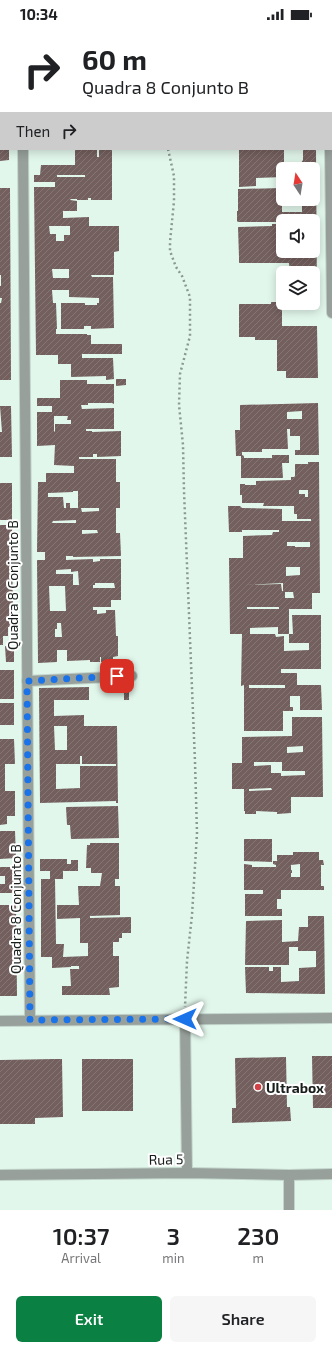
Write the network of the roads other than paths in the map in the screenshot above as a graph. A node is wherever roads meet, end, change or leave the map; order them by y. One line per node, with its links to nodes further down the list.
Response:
1 (23, 150): 5 (street, Quadra 8 Conjunto B)
2 (330, 150): 3 (street)
3 (332, 313)
4 (132, 676): 5 (street)
5 (27, 681): 9 (street, Quadra 8 Conjunto B)
6 (332, 1018): 7 (street)
7 (185, 1019): 9 (street); 10 (street)
8 (0, 1020): 9 (street)
9 (30, 1020)
10 (187, 1173): 12 (street, Rua 5); 13 (street, Rua 5)
11 (332, 1174): 13 (street, Rua 5)
12 (0, 1175)
13 (289, 1175): 14 (street)
14 (289, 1210)

